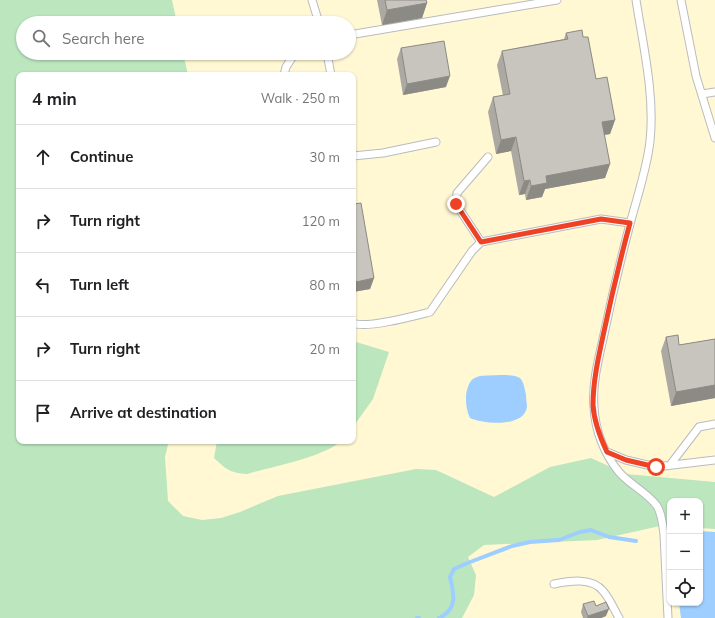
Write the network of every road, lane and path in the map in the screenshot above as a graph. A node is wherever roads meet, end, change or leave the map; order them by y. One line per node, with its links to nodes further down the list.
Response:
1 (312, 0): 5 (lane)
2 (557, 0): 6 (lane)
3 (636, 0): 17 (lane)
4 (681, 0): 12 (lane)
5 (317, 16)
6 (356, 34)
7 (290, 60): 9 (lane)
8 (328, 60): 10 (lane)
9 (285, 72)
10 (330, 72)
11 (715, 92): 12 (lane)
12 (702, 94): 13 (lane)
13 (715, 138)
14 (436, 142): 15 (lane)
15 (356, 156)
16 (488, 156): 18 (lane)
17 (630, 223): 18 (lane); 21 (lane)
18 (481, 242): 19 (lane)
19 (356, 324)
20 (715, 424): 23 (lane)
21 (607, 452): 23 (lane); 26 (lane)
22 (715, 460): 23 (lane)
23 (670, 466)
24 (554, 584): 25 (lane)
25 (620, 618)
26 (668, 618)

